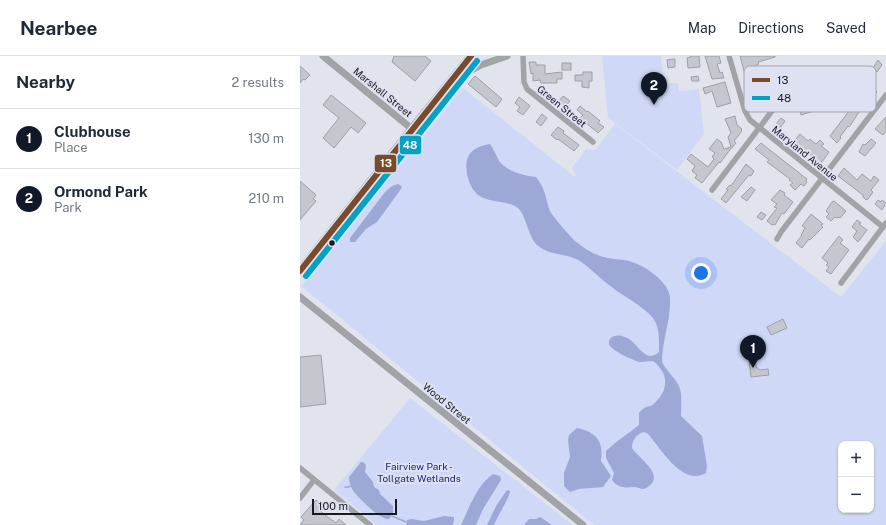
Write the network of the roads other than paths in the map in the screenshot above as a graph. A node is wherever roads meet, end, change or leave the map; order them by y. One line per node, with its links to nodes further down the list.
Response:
1 (322, 56): 14 (street, Marshall Street)
2 (472, 56): 7 (main road)
3 (507, 56): 7 (street)
4 (523, 56): 15 (street, Green Street)
5 (729, 56): 8 (street, Maryland Avenue)
6 (886, 95): 9 (street)
7 (438, 96): 14 (main road)
8 (744, 108)
9 (876, 108)
10 (745, 112): 13 (street, Maryland Avenue)
11 (771, 112): 13 (street)
12 (873, 112): 16 (street)
13 (759, 127): 16 (street, Maryland Avenue); 17 (street)
14 (412, 129): 20 (main road)
15 (593, 142)
16 (823, 178): 18 (street, Maryland Avenue); 19 (street)
17 (712, 190)
18 (885, 225): 21 (street)
19 (777, 239)
20 (300, 270)
21 (841, 283)
22 (300, 297): 27 (street, Wood Street)
23 (300, 468): 24 (street)
24 (314, 480): 25 (street); 26 (street)
25 (300, 498)
26 (370, 525)
27 (583, 525)

